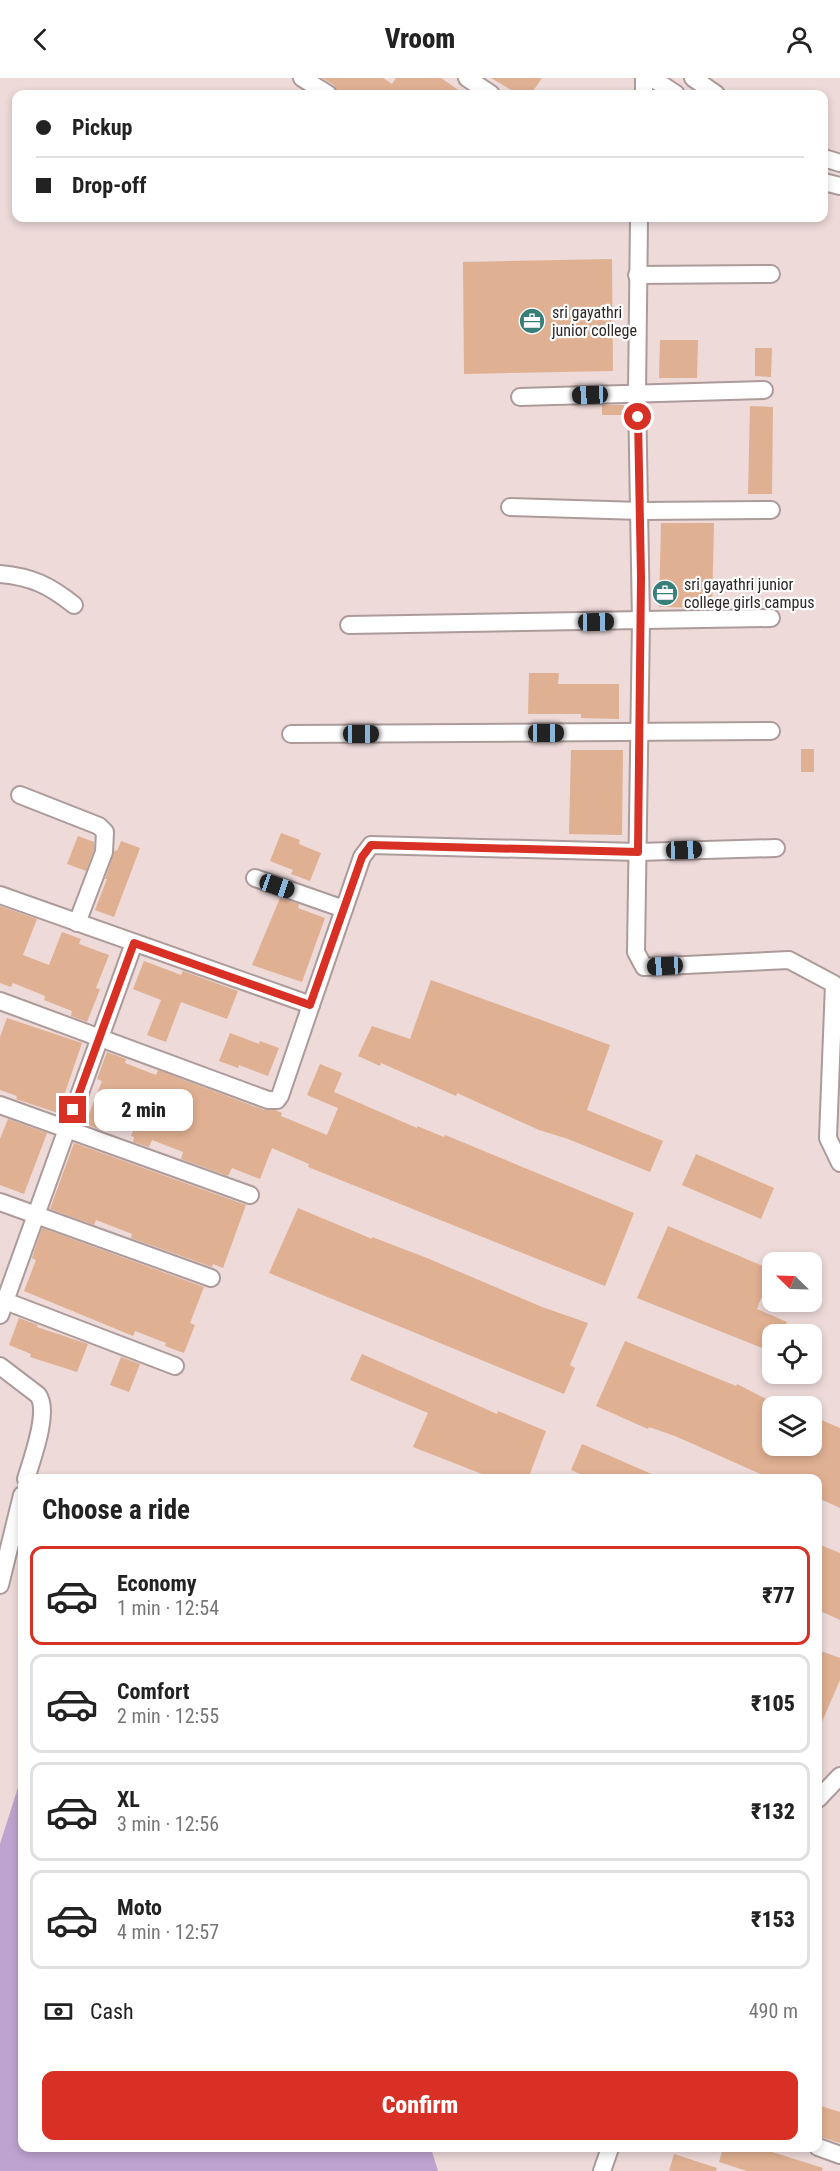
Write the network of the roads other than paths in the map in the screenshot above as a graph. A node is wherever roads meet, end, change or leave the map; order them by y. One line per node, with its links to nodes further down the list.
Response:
1 (303, 78): 5 (street)
2 (467, 78): 6 (street)
3 (652, 78): 7 (street)
4 (693, 78): 8 (street)
5 (322, 90)
6 (485, 90)
7 (670, 90)
8 (710, 90)
9 (639, 222): 11 (street)
10 (771, 274): 11 (street)
11 (637, 275): 13 (street)
12 (764, 390): 13 (street)
13 (637, 394): 14 (street); 17 (street)
14 (520, 397)
15 (510, 507): 17 (street)
16 (771, 510): 17 (street)
17 (640, 511): 21 (street)
18 (0, 574): 19 (street)
19 (74, 605)
20 (771, 618): 21 (street)
21 (641, 622): 22 (street); 24 (street)
22 (349, 626)
23 (771, 731): 24 (street)
24 (639, 733): 25 (street); 28 (street)
25 (291, 734)
26 (20, 795): 32 (street)
27 (776, 848): 28 (street)
28 (638, 852): 31 (street); 39 (street)
29 (255, 878): 31 (street)
30 (0, 895): 32 (street)
31 (344, 909): 35 (street)
32 (77, 923): 33 (street)
33 (134, 943): 35 (street); 36 (street)
34 (0, 1001): 36 (street)
35 (310, 1005): 36 (street)
36 (99, 1036): 38 (street)
37 (0, 1105): 38 (street)
38 (67, 1128): 40 (street); 42 (street)
39 (840, 1163)
40 (250, 1195)
41 (0, 1202): 42 (street)
42 (36, 1216): 43 (street); 44 (street)
43 (211, 1278)
44 (2, 1308): 45 (street)
45 (176, 1366)
46 (0, 1367): 47 (street)
47 (28, 1474)
48 (18, 1511): 49 (street)
49 (0, 1585)
50 (840, 1776): 51 (street)
51 (822, 1795)
52 (822, 2148): 54 (street)
53 (609, 2152): 55 (street)
54 (840, 2155)
55 (602, 2171)

